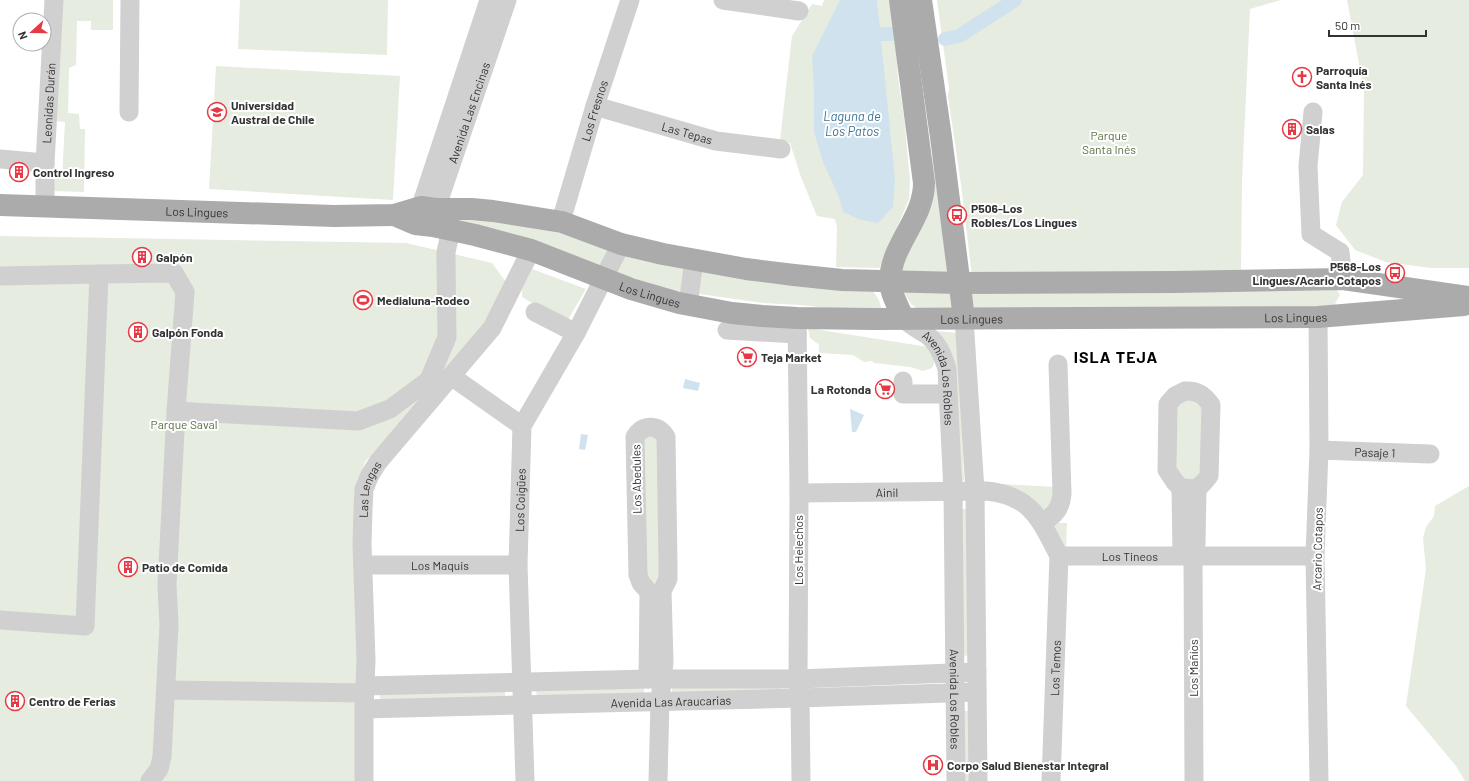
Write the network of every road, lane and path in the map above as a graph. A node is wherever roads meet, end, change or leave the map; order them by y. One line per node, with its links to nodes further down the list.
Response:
1 (54, 0): 17 (street, Leonidas Durán)
2 (130, 0): 11 (street)
3 (489, 0): 20 (street, Avenida Las Encinas)
4 (507, 0): 20 (street, Avenida Las Encinas)
5 (630, 0): 10 (street, Los Fresnos)
6 (723, 0): 9 (street)
7 (900, 0): 13 (main road)
8 (921, 0): 14 (main road, Avenida Los Robles)
9 (799, 11)
10 (595, 106): 15 (street, Las Tepas); 21 (street, Los Fresnos)
11 (128, 112)
12 (1313, 112): 28 (street)
13 (919, 138): 14 (main road); 29 (main road)
14 (941, 138): 30 (main road, Avenida Los Robles)
15 (782, 149)
16 (0, 159): 17 (street)
17 (45, 163): 19 (street, Leonidas Durán)
18 (0, 205): 19 (main road, Los Lingues)
19 (45, 206): 20 (main road, Los Lingues)
20 (434, 214): 21 (main road, Los Lingues); 23 (main road, Los Lingues); 45 (street)
21 (559, 221): 22 (main road, Los Lingues)
22 (621, 244): 24 (main road, Los Lingues); 27 (street, Los Coigües)
23 (531, 250): 27 (main road, Los Lingues); 42 (street, Las Lengas)
24 (694, 260): 29 (main road, Los Lingues); 33 (street)
25 (99, 274): 26 (street); 45 (street); 60 (street)
26 (0, 276)
27 (604, 278): 33 (main road, Los Lingues); 40 (street, Los Coigües)
28 (1343, 279): 30 (main road, Los Lingues); 31 (main road, Los Lingues)
29 (890, 282): 30 (main road, Los Lingues); 36 (main road)
30 (960, 283): 37 (main road, Avenida Los Robles)
31 (1469, 297)
32 (1469, 304): 35 (main road, Los Lingues)
33 (688, 305): 38 (main road, Los Lingues)
34 (535, 312): 40 (street)
35 (1318, 317): 37 (main road, Los Lingues); 47 (street, Arcario Cotapos)
36 (903, 318): 37 (main road, Los Lingues); 38 (main road, Los Lingues); 44 (street, Avenida Los Robles)
37 (964, 318): 51 (street, Avenida Los Robles)
38 (797, 326): 39 (street); 52 (street, Los Helechos)
39 (728, 330)
40 (576, 333): 46 (street, Los Coigües)
41 (1058, 364): 53 (street)
42 (452, 376): 46 (street); 57 (street, Las Lengas)
43 (903, 381): 44 (street)
44 (948, 394): 50 (street, Avenida Los Robles)
45 (176, 411): 66 (street)
46 (522, 426): 58 (street, Los Coigües)
47 (1319, 450): 48 (street, Pasaje 1); 56 (street, Arcario Cotapos)
48 (1430, 454)
49 (1189, 488): 54 (street, Los Mañíos)
50 (953, 491): 51 (street, Ainil); 52 (street, Ainil); 62 (street, Avenida Los Robles)
51 (975, 491): 53 (street); 61 (street, Avenida Los Robles)
52 (799, 493): 64 (street, Los Helechos)
53 (1042, 522): 55 (street)
54 (1188, 555): 55 (street, Los Tineos); 56 (street, Los Tineos); 81 (street, Los Mañíos)
55 (1059, 556): 80 (street, Los Temos)
56 (1315, 556): 82 (street, Arcario Cotapos)
57 (362, 565): 58 (street, Los Maquis); 69 (street, Las Lengas)
58 (518, 565): 65 (street, Los Coigües)
59 (655, 592): 59 (street, Los Abedules); 63 (street, Los Abedules)
60 (0, 620)
61 (977, 672): 62 (street, Avenida Las Araucarias); 68 (street, Avenida Los Robles)
62 (955, 673): 64 (street, Avenida Las Araucarias); 67 (street, Avenida Los Robles)
63 (656, 679): 64 (street, Avenida Las Araucarias); 65 (street, Avenida Las Araucarias); 71 (street, Los Abedules)
64 (798, 679): 70 (street, Los Helechos)
65 (522, 682): 69 (street, Avenida Las Araucarias); 72 (street, Los Coigües)
66 (166, 690): 69 (street); 73 (street)
67 (955, 692): 68 (street, Avenida Las Araucarias); 70 (street, Avenida Las Araucarias); 78 (street, Avenida Los Robles)
68 (977, 692): 79 (street, Avenida Los Robles)
69 (364, 696): 72 (street, Avenida Las Araucarias); 74 (street, Las Lengas)
70 (800, 698): 71 (street, Avenida Las Araucarias); 77 (street, Los Helechos)
71 (660, 701): 72 (street, Avenida Las Araucarias); 76 (street, Los Abedules)
72 (523, 704): 75 (street, Los Coigües)
73 (150, 781)
74 (364, 781)
75 (525, 781)
76 (658, 781)
77 (800, 781)
78 (956, 781)
79 (978, 781)
80 (1051, 781)
81 (1194, 781)
82 (1319, 781)

